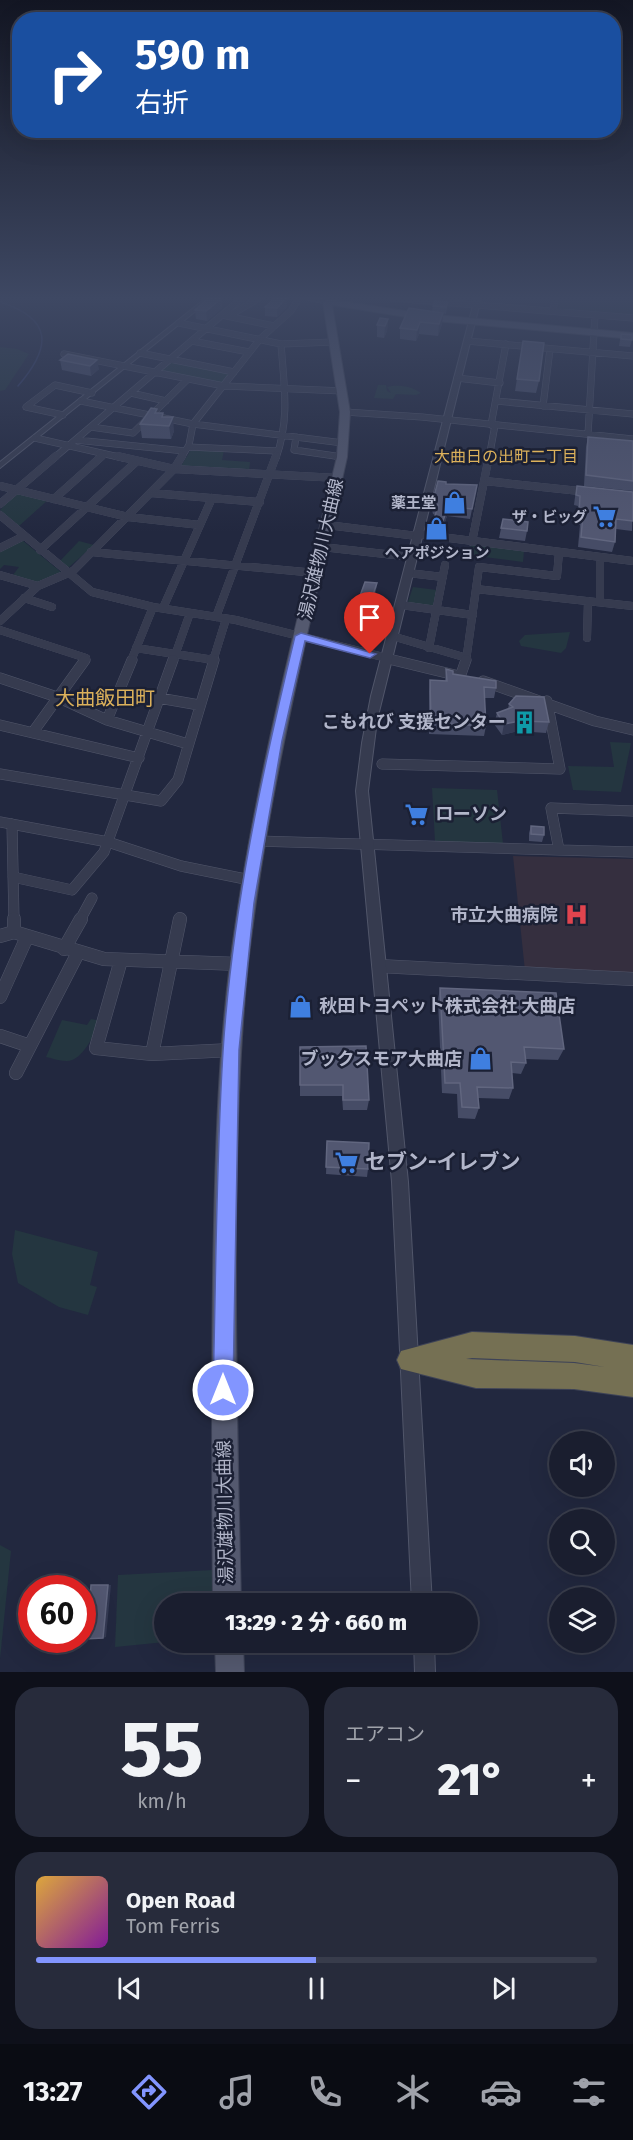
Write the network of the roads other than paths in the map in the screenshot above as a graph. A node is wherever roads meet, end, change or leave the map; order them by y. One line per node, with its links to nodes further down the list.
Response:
1 (113, 376): 16 (street)
2 (150, 376): 17 (street)
3 (172, 376): 11 (street)
4 (231, 376): 13 (street)
5 (284, 376): 14 (street)
6 (340, 376): 15 (main road, 湯沢雄物川大曲線)
7 (501, 376): 12 (street)
8 (547, 376): 21 (street)
9 (592, 376): 23 (street)
10 (457, 378): 12 (street); 28 (street)
11 (188, 380): 13 (street); 19 (street)
12 (500, 383): 20 (street)
13 (224, 386): 14 (street); 29 (street)
14 (285, 388): 15 (street); 33 (street)
15 (343, 391): 24 (main road, 湯沢雄物川大曲線)
16 (92, 393): 18 (street); 26 (street)
17 (131, 393): 19 (street); 22 (street)
18 (81, 401): 22 (street); 26 (street)
19 (166, 401): 27 (street)
20 (496, 401): 21 (street); 30 (street)
21 (543, 406): 23 (street)
22 (114, 408): 27 (street); 31 (street)
23 (590, 410): 25 (street); 32 (street)
24 (345, 412): 28 (street); 40 (main road, 湯沢雄物川大曲線)
25 (633, 414)
26 (63, 415): 35 (street)
27 (152, 415): 29 (street); 31 (street)
28 (446, 420): 30 (street); 62 (street)
29 (193, 424): 33 (street); 39 (street)
30 (493, 425): 32 (street); 48 (street)
31 (91, 427): 37 (street)
32 (588, 434): 36 (street)
33 (284, 435): 34 (street); 41 (street)
34 (296, 437): 40 (street); 40 (street)
35 (35, 438): 38 (street); 44 (street)
36 (633, 439)
37 (76, 440): 38 (street); 39 (street)
38 (69, 446): 42 (street); 50 (street)
39 (186, 449): 41 (street); 45 (street)
40 (342, 450): 47 (main road, 湯沢雄物川大曲線)
41 (277, 451): 46 (street)
42 (104, 454): 43 (street); 54 (street)
43 (137, 461): 45 (street); 57 (street)
44 (0, 466)
45 (174, 469): 46 (street); 51 (street)
46 (271, 474): 47 (street); 55 (street)
47 (338, 478): 61 (main road, 湯沢雄物川大曲線)
48 (485, 481): 52 (street); 64 (street)
49 (0, 486): 50 (street)
50 (17, 490): 54 (street); 56 (street)
51 (151, 493): 53 (street); 59 (street)
52 (603, 494)
53 (212, 498): 55 (street); 60 (street)
54 (54, 499): 57 (street)
55 (260, 502): 75 (street)
56 (0, 504)
57 (87, 508): 59 (street); 67 (street)
58 (0, 515): 63 (street)
59 (128, 517): 60 (street); 68 (street)
60 (200, 525): 72 (street)
61 (327, 525): 62 (street); 65 (main road, 湯沢雄物川大曲線)
62 (417, 535): 64 (street); 70 (street)
63 (24, 536): 66 (street); 67 (street)
64 (472, 542): 69 (street)
65 (322, 547): 70 (street); 76 (main road, 湯沢雄物川大曲線)
66 (0, 548)
67 (40, 550): 78 (street)
68 (91, 552): 72 (street); 78 (street)
69 (559, 552): 71 (street); 80 (street)
70 (412, 557): 77 (street)
71 (600, 558): 73 (street); 87 (street)
72 (184, 560): 75 (street); 92 (street)
73 (633, 561)
74 (445, 565): 81 (street)
75 (236, 566): 76 (street); 96 (street)
76 (315, 573): 100 (main road, 湯沢雄物川大曲線)
77 (408, 573): 81 (street); 88 (street)
78 (67, 574): 82 (street); 91 (street)
79 (0, 575): 82 (street)
80 (557, 576): 83 (street); 84 (street)
81 (443, 577): 93 (street)
82 (38, 586): 85 (street)
83 (476, 589): 84 (street); 95 (street)
84 (556, 597): 86 (street)
85 (24, 598): 90 (street); 98 (street)
86 (588, 601): 87 (street); 102 (street)
87 (600, 602): 89 (street)
88 (401, 605): 93 (street); 101 (street)
89 (633, 606)
90 (52, 607)
91 (153, 607): 92 (street); 103 (street)
92 (164, 608): 94 (street)
93 (436, 611): 95 (street); 104 (street)
94 (190, 613): 96 (street); 105 (street)
95 (472, 615): 107 (street)
96 (216, 617): 97 (street)
97 (226, 619): 100 (street); 108 (street)
98 (0, 621)
99 (0, 630): 112 (street)
100 (301, 636): 106 (street); 129 (main road, 湯沢雄物川大曲線)
101 (392, 636): 104 (street); 106 (street)
102 (587, 638)
103 (136, 648): 105 (street); 111 (street)
104 (429, 648): 107 (street)
105 (176, 654): 108 (street); 113 (street)
106 (385, 658): 109 (street); 131 (street)
107 (467, 658): 109 (street)
108 (214, 660): 115 (street)
109 (460, 676): 114 (street)
110 (0, 678): 112 (street)
111 (119, 691): 113 (street); 116 (street)
112 (57, 697): 116 (street); 119 (street)
113 (159, 699): 115 (street); 120 (street)
114 (547, 701): 118 (street); 123 (street)
115 (199, 705): 121 (street)
116 (107, 720): 120 (street)
117 (0, 724): 119 (street)
118 (633, 730)
119 (33, 732): 122 (street)
120 (148, 732): 121 (street); 122 (street)
121 (188, 744): 125 (street)
122 (139, 758): 125 (street)
123 (382, 764)
124 (0, 774): 125 (street)
125 (126, 795): 130 (street)
126 (633, 811): 132 (street)
127 (0, 822): 128 (street)
128 (12, 824): 130 (street); 134 (street)
129 (257, 841): 131 (street); 135 (main road, 湯沢雄物川大曲線)
130 (108, 842): 134 (street); 135 (street)
131 (366, 845): 132 (street); 146 (street)
132 (559, 850): 133 (street)
133 (633, 852)
134 (13, 877): 138 (street)
135 (250, 880): 145 (main road, 湯沢雄物川大曲線)
136 (92, 898): 141 (street)
137 (180, 919): 144 (street)
138 (14, 932): 139 (street); 140 (street)
139 (0, 936)
140 (27, 937): 141 (street); 148 (street)
141 (64, 949): 142 (street)
142 (78, 953): 143 (street); 150 (street)
143 (121, 960): 144 (street); 152 (street)
144 (172, 962): 145 (street); 152 (street)
145 (239, 964): 151 (main road, 湯沢雄物川大曲線)
146 (379, 966): 147 (street); 155 (street)
147 (633, 980)
148 (0, 997)
149 (0, 1036): 150 (street)
150 (30, 1046): 153 (street)
151 (231, 1050): 152 (street); 157 (main road, 湯沢雄物川大曲線)
152 (152, 1054)
153 (16, 1073)
154 (633, 1358): 155 (highway)
155 (410, 1360): 156 (highway); 158 (street)
156 (633, 1384)
157 (227, 1593)
158 (421, 1593)
159 (229, 1653): 161 (main road)
160 (424, 1653): 162 (street)
161 (230, 1672)
162 (425, 1672)

